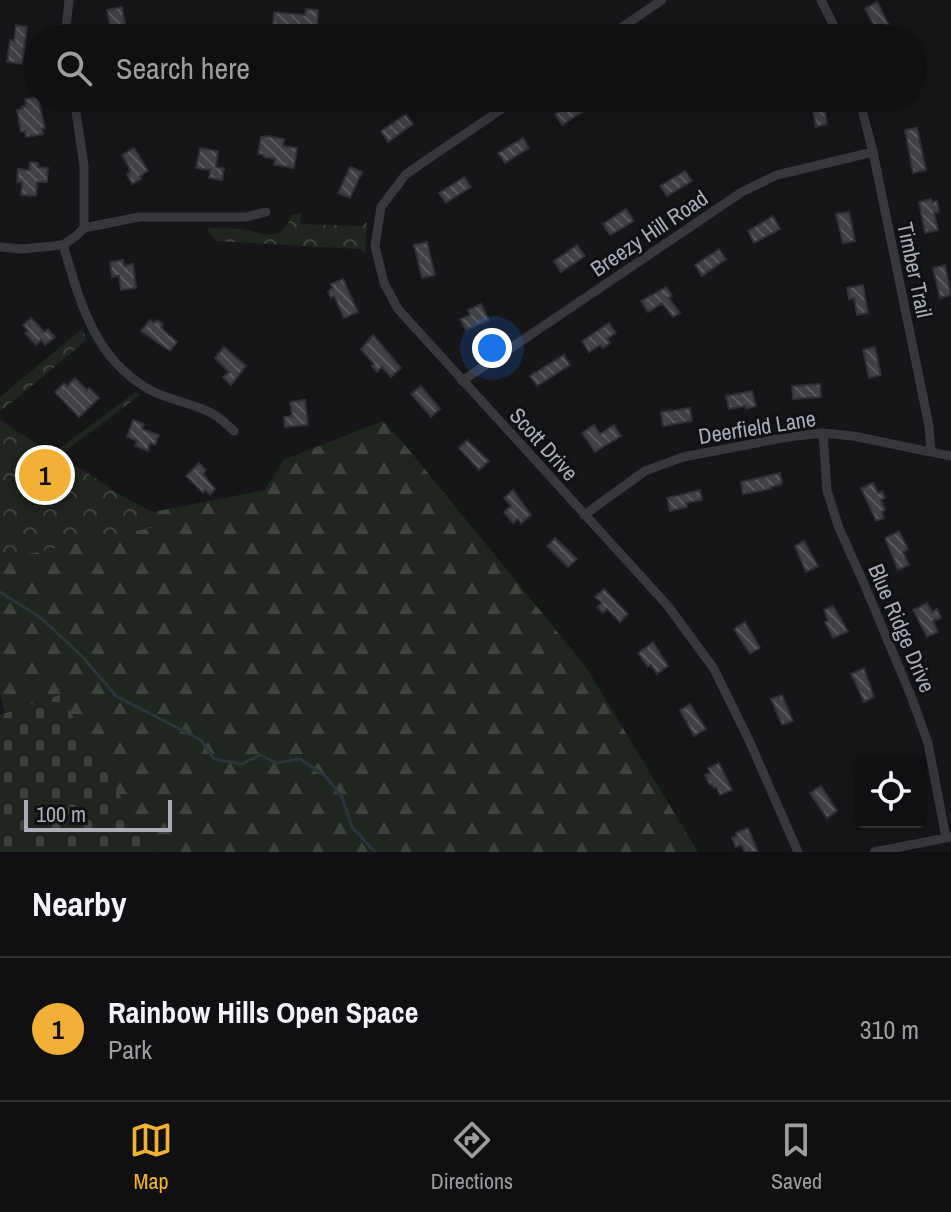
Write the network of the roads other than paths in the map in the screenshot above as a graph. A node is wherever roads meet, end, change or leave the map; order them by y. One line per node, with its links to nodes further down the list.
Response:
1 (69, 0): 4 (street)
2 (662, 0): 5 (street)
3 (821, 0): 6 (street)
4 (66, 24)
5 (627, 24)
6 (833, 24)
7 (76, 112): 12 (street)
8 (497, 112): 15 (street, Scott Drive)
9 (863, 112): 10 (street, Timber Trail)
10 (873, 152): 15 (street, Breezy Hill Road); 18 (street, Timber Trail)
11 (266, 212): 12 (street)
12 (84, 228): 13 (street)
13 (63, 245): 14 (street); 16 (street)
14 (0, 247)
15 (462, 381): 20 (street, Scott Drive)
16 (234, 431)
17 (823, 433): 18 (street, Deerfield Lane); 20 (street, Deerfield Lane); 21 (street, Blue Ridge Drive)
18 (931, 451): 19 (street, Deerfield Lane)
19 (951, 456)
20 (584, 515): 22 (street, Scott Drive)
21 (948, 838): 23 (street)
22 (798, 852)
23 (874, 852)

